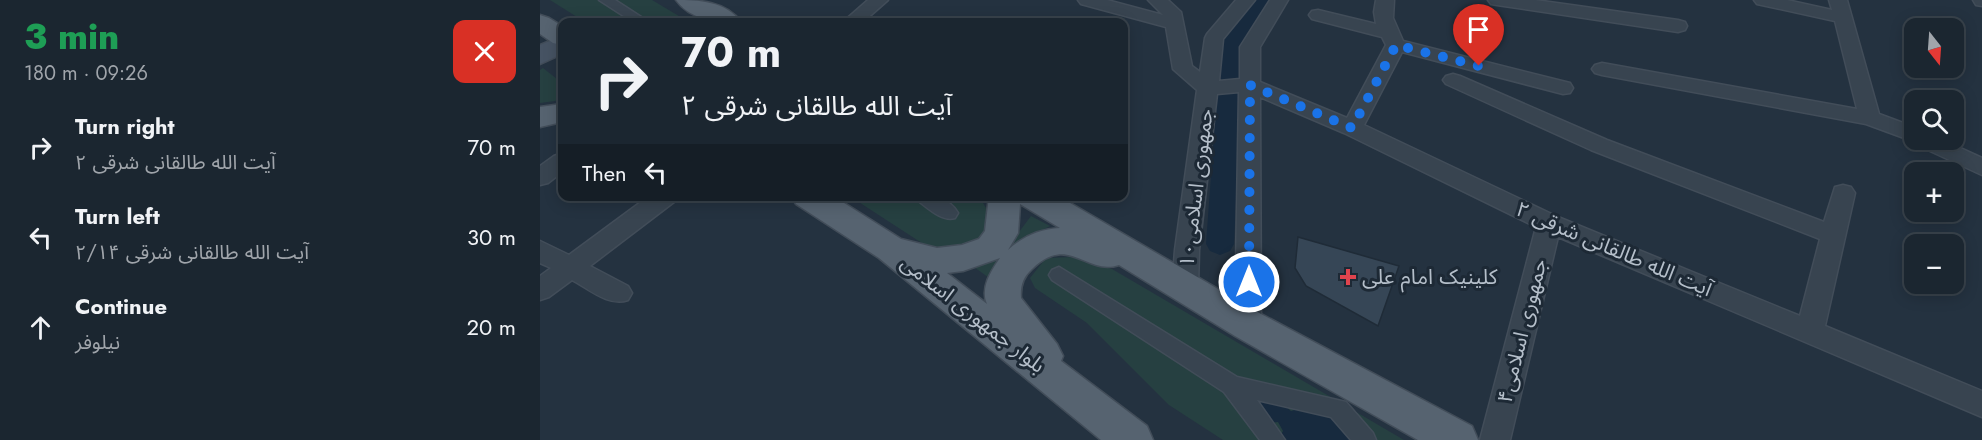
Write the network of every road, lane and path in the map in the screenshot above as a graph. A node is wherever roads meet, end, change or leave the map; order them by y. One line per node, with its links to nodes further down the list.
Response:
1 (606, 0): 14 (street)
2 (688, 0): 15 (main road)
3 (879, 0): 16 (street)
4 (1087, 0): 17 (street)
5 (1157, 0): 17 (street)
6 (1246, 0): 25 (street, جمهوری اسلامی۱۰)
7 (1279, 0): 24 (street)
8 (1385, 0): 20 (street)
9 (1497, 0): 11 (street)
10 (1763, 0): 12 (street)
11 (1579, 5): 18 (street)
12 (1841, 9): 29 (street)
13 (1318, 15): 20 (street)
14 (635, 18)
15 (721, 18)
16 (857, 18)
17 (1174, 24): 25 (street)
18 (1678, 26)
19 (551, 34): 21 (main road)
20 (1392, 39): 26 (street); 30 (street)
21 (540, 56)
22 (1602, 69): 29 (street)
23 (1453, 80): 44 (street)
24 (1250, 85): 25 (street); 30 (street, آیت الله طالقانی شرقی ۲); 53 (street)
25 (1214, 88): 50 (street, جمهوری اسلامی۱۰)
26 (1563, 88)
27 (558, 114): 28 (main road)
28 (540, 117)
29 (1870, 118): 31 (street)
30 (1352, 128): 43 (street, آیت الله طالقانی شرقی ۲)
31 (1904, 131)
32 (1946, 150): 34 (street)
33 (558, 164): 35 (street)
34 (1982, 167)
35 (540, 177)
36 (1844, 193): 44 (street)
37 (659, 201): 47 (street)
38 (815, 201): 45 (main road, بلوار جمهوری اسلامی)
39 (931, 201): 42 (street)
40 (1004, 201): 45 (main road)
41 (1040, 201): 48 (main road)
42 (949, 213)
43 (1549, 223): 54 (street, آیت الله طالقانی شرقی ۲); 62 (street, جمهوری اسلامی۴)
44 (1834, 235): 54 (street)
45 (891, 249): 56 (main road, بلوار جمهوری اسلامی)
46 (540, 251): 47 (street)
47 (570, 267): 51 (street); 52 (street)
48 (1151, 267): 50 (main road); 56 (main road)
49 (1059, 275): 55 (street)
50 (1185, 288): 53 (main road)
51 (540, 290)
52 (619, 293)
53 (1248, 326): 61 (main road)
54 (1810, 332): 57 (street, آیت الله طالقانی شرقی ۲)
55 (1232, 385): 59 (street); 60 (street)
56 (1070, 391): 58 (main road, بلوار جمهوری اسلامی)
57 (1982, 404)
58 (1132, 440)
59 (1274, 440)
60 (1365, 440)
61 (1457, 440)
62 (1495, 440)

